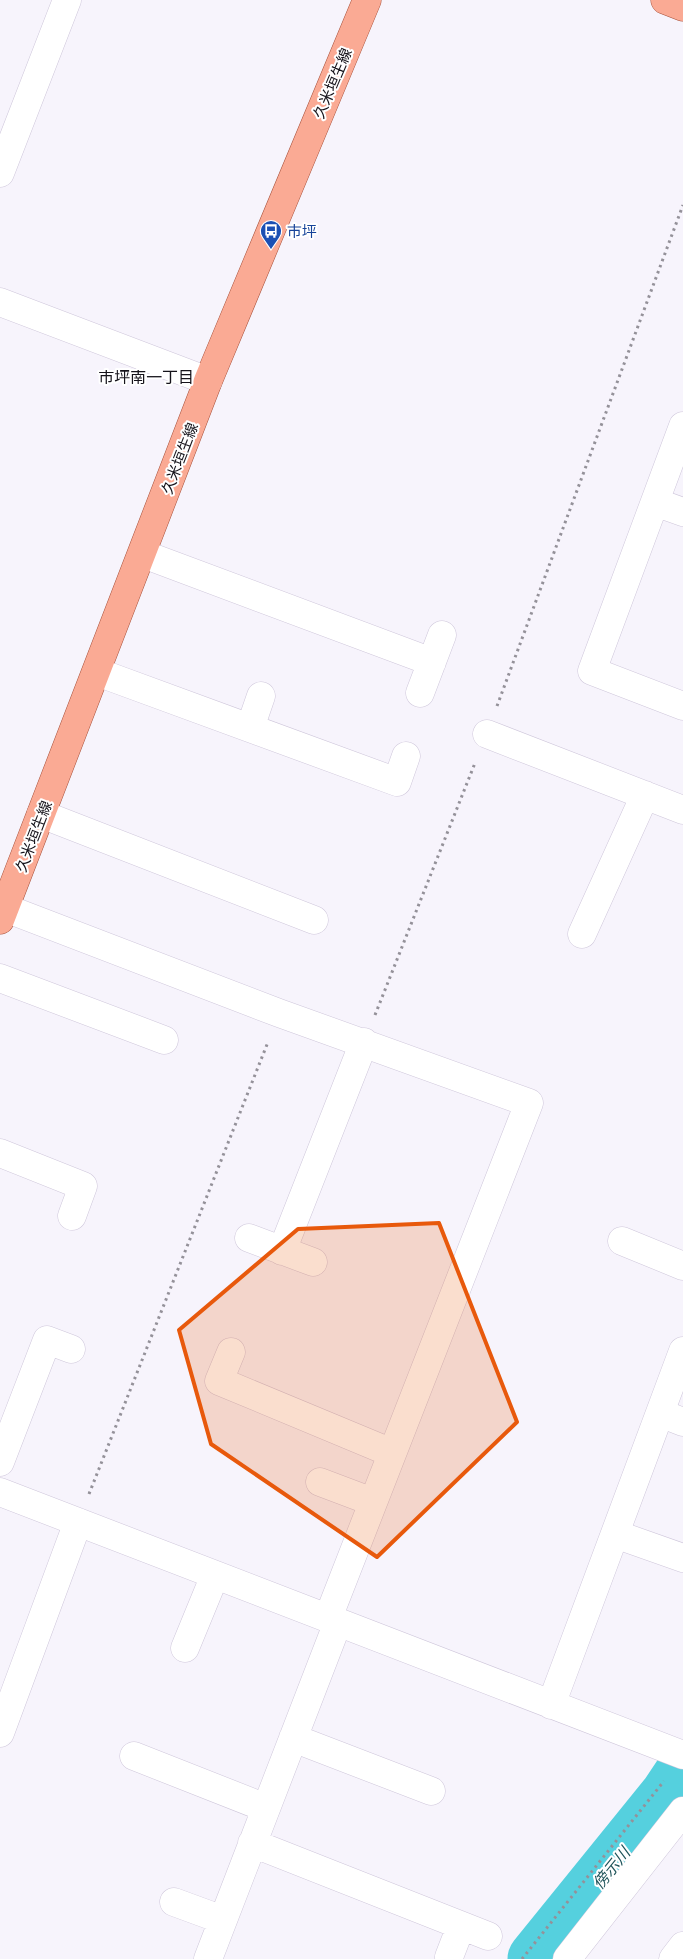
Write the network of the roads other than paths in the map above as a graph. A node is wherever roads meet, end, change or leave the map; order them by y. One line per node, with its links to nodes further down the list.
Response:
1 (67, 0): 5 (street)
2 (367, 0): 7 (main road, 久米垣生線)
3 (665, 0): 4 (main road)
4 (683, 7)
5 (0, 173)
6 (0, 302): 7 (street)
7 (208, 381): 11 (main road, 久米垣生線)
8 (683, 426): 9 (street)
9 (654, 502): 10 (street); 17 (street)
10 (683, 512)
11 (142, 554): 13 (street); 14 (main road, 久米垣生線)
12 (442, 635): 13 (street)
13 (432, 662): 15 (street)
14 (97, 672): 18 (street); 23 (main road, 久米垣生線)
15 (420, 693)
16 (261, 696): 18 (street)
17 (683, 706)
18 (250, 728): 20 (street)
19 (487, 734): 21 (street)
20 (406, 756)
21 (644, 795): 22 (street); 26 (street)
22 (683, 810)
23 (41, 814): 24 (main road, 久米垣生線); 25 (street)
24 (2, 913): 29 (street)
25 (314, 920)
26 (582, 934)
27 (0, 978): 28 (street)
28 (164, 1040)
29 (364, 1042): 34 (street); 41 (street)
30 (0, 1153): 31 (street)
31 (72, 1216)
32 (249, 1238): 34 (street)
33 (622, 1241): 36 (street)
34 (282, 1251): 35 (street)
35 (313, 1262)
36 (683, 1266)
37 (71, 1349): 42 (street)
38 (683, 1351): 40 (street)
39 (231, 1352): 41 (street)
40 (672, 1417): 47 (street)
41 (392, 1452): 45 (street)
42 (0, 1462)
43 (320, 1482): 45 (street)
44 (0, 1492): 46 (street)
45 (374, 1502): 50 (street)
46 (78, 1522): 49 (street); 53 (street)
47 (615, 1534): 48 (street); 52 (street)
48 (683, 1558)
49 (214, 1575): 50 (street); 51 (street)
50 (333, 1620): 52 (street); 54 (street)
51 (185, 1648)
52 (551, 1704): 55 (street)
53 (0, 1734)
54 (293, 1738): 57 (street); 58 (street)
55 (683, 1755)
56 (134, 1756): 58 (street)
57 (431, 1790)
58 (266, 1808): 60 (street)
59 (683, 1811): 68 (street)
60 (252, 1843): 62 (street); 63 (street)
61 (174, 1902): 62 (street)
62 (223, 1920): 67 (street)
63 (461, 1926): 64 (street); 66 (street)
64 (488, 1936)
65 (683, 1946): 69 (street)
66 (449, 1957)
67 (208, 1959)
68 (567, 1959)
69 (673, 1959)

